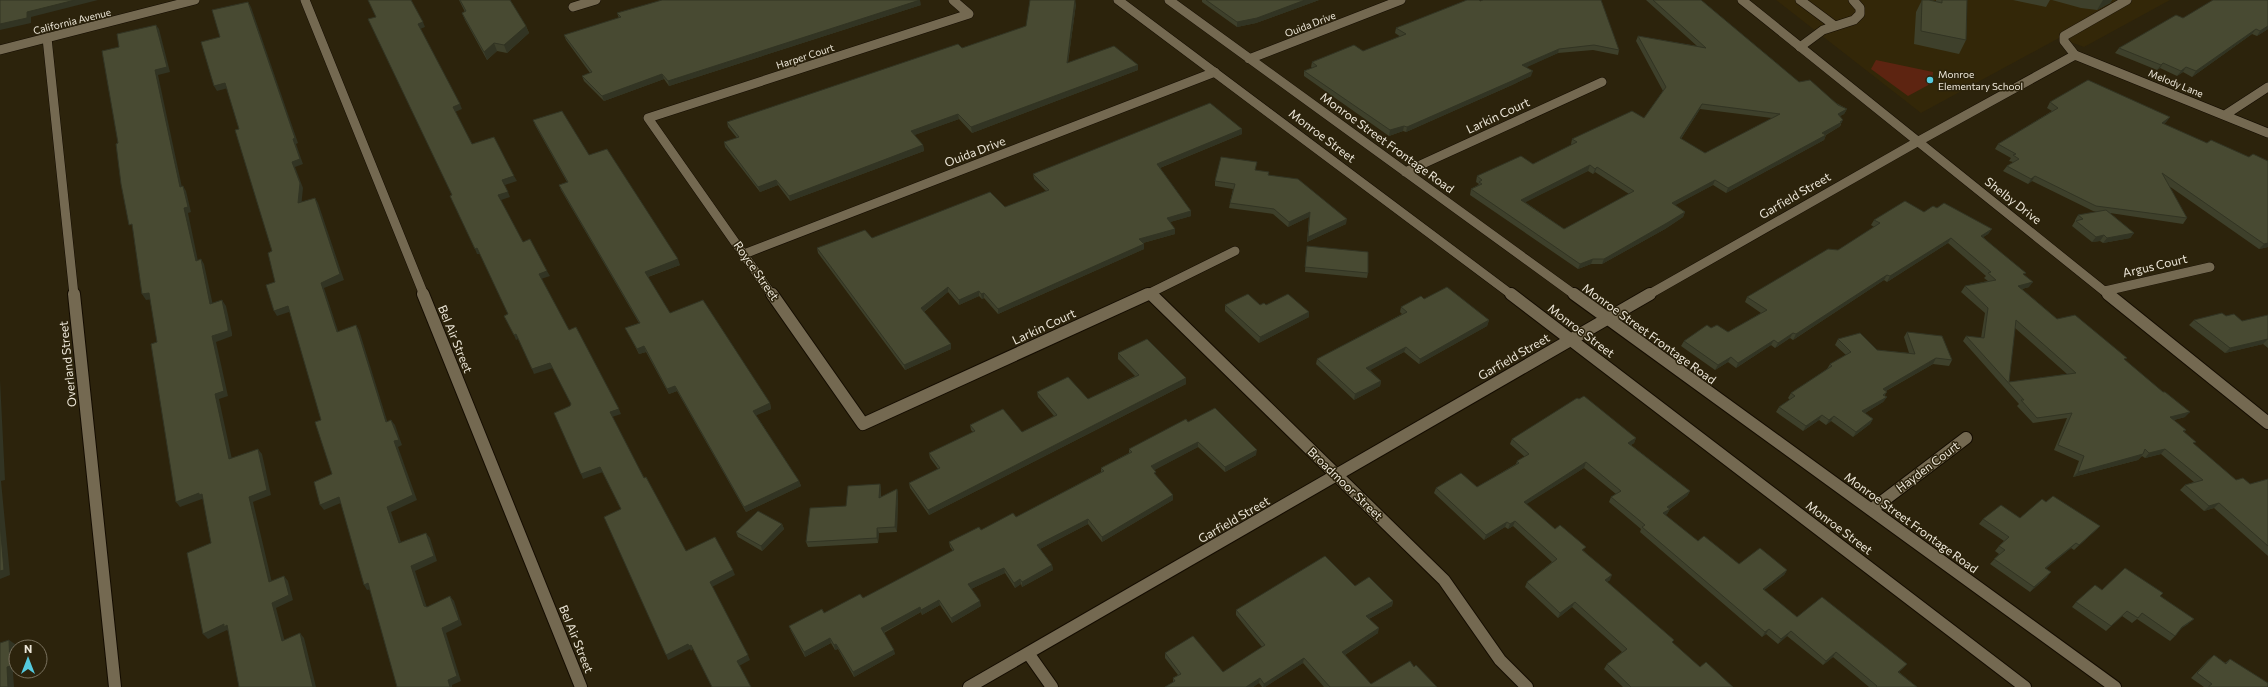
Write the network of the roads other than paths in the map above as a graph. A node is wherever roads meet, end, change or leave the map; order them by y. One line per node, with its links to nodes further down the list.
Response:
1 (195, 0): 14 (street, California Avenue)
2 (305, 0): 41 (street, Bel Air Street)
3 (596, 0): 12 (street)
4 (953, 0): 23 (street, Harper Court)
5 (1118, 0): 19 (street, Monroe Street)
6 (1169, 0): 18 (street, Monroe Street Frontage Road)
7 (1401, 0): 18 (street, Ouida Drive)
8 (1742, 0): 15 (street, Shelby Drive)
9 (1800, 0): 13 (street)
10 (1853, 0): 13 (street)
11 (2127, 0): 17 (street)
12 (573, 7)
13 (1835, 26): 15 (street)
14 (47, 38): 16 (street, California Avenue); 40 (street, Overland Street)
15 (1800, 47): 25 (street, Shelby Drive)
16 (0, 50)
17 (2075, 55): 22 (street, Melody Lane); 25 (street, Garfield Street)
18 (1249, 59): 26 (street, Monroe Street Frontage Road)
19 (1215, 72): 28 (street, Ouida Drive); 33 (street, Monroe Street)
20 (1602, 82): 26 (street, Larkin Court)
21 (2268, 87): 22 (street)
22 (2225, 115): 24 (street, Melody Lane)
23 (648, 118): 28 (street, Royce Street)
24 (2268, 133)
25 (1917, 142): 30 (street, Shelby Drive); 32 (street, Garfield Street)
26 (1405, 172): 32 (street, Monroe Street Frontage Road)
27 (1235, 251): 31 (street, Larkin Court)
28 (744, 254): 35 (street, Royce Street)
29 (2210, 267): 30 (street, Argus Court)
30 (2105, 291): 34 (street, Shelby Drive)
31 (1150, 293): 35 (street, Larkin Court); 37 (street, Broadmoor Street)
32 (1607, 320): 33 (street, Garfield Street); 38 (street, Monroe Street Frontage Road)
33 (1571, 339): 37 (street, Garfield Street); 45 (street, Monroe Street)
34 (2268, 423)
35 (863, 424)
36 (1966, 438): 38 (street, Hayden Court)
37 (1337, 476): 39 (street, Garfield Street); 44 (street, Broadmoor Street)
38 (1871, 510): 46 (street, Monroe Street Frontage Road)
39 (1028, 653): 42 (street, Garfield Street); 43 (street)
40 (115, 687)
41 (581, 687)
42 (969, 687)
43 (1052, 687)
44 (1527, 687)
45 (2026, 687)
46 (2115, 687)

